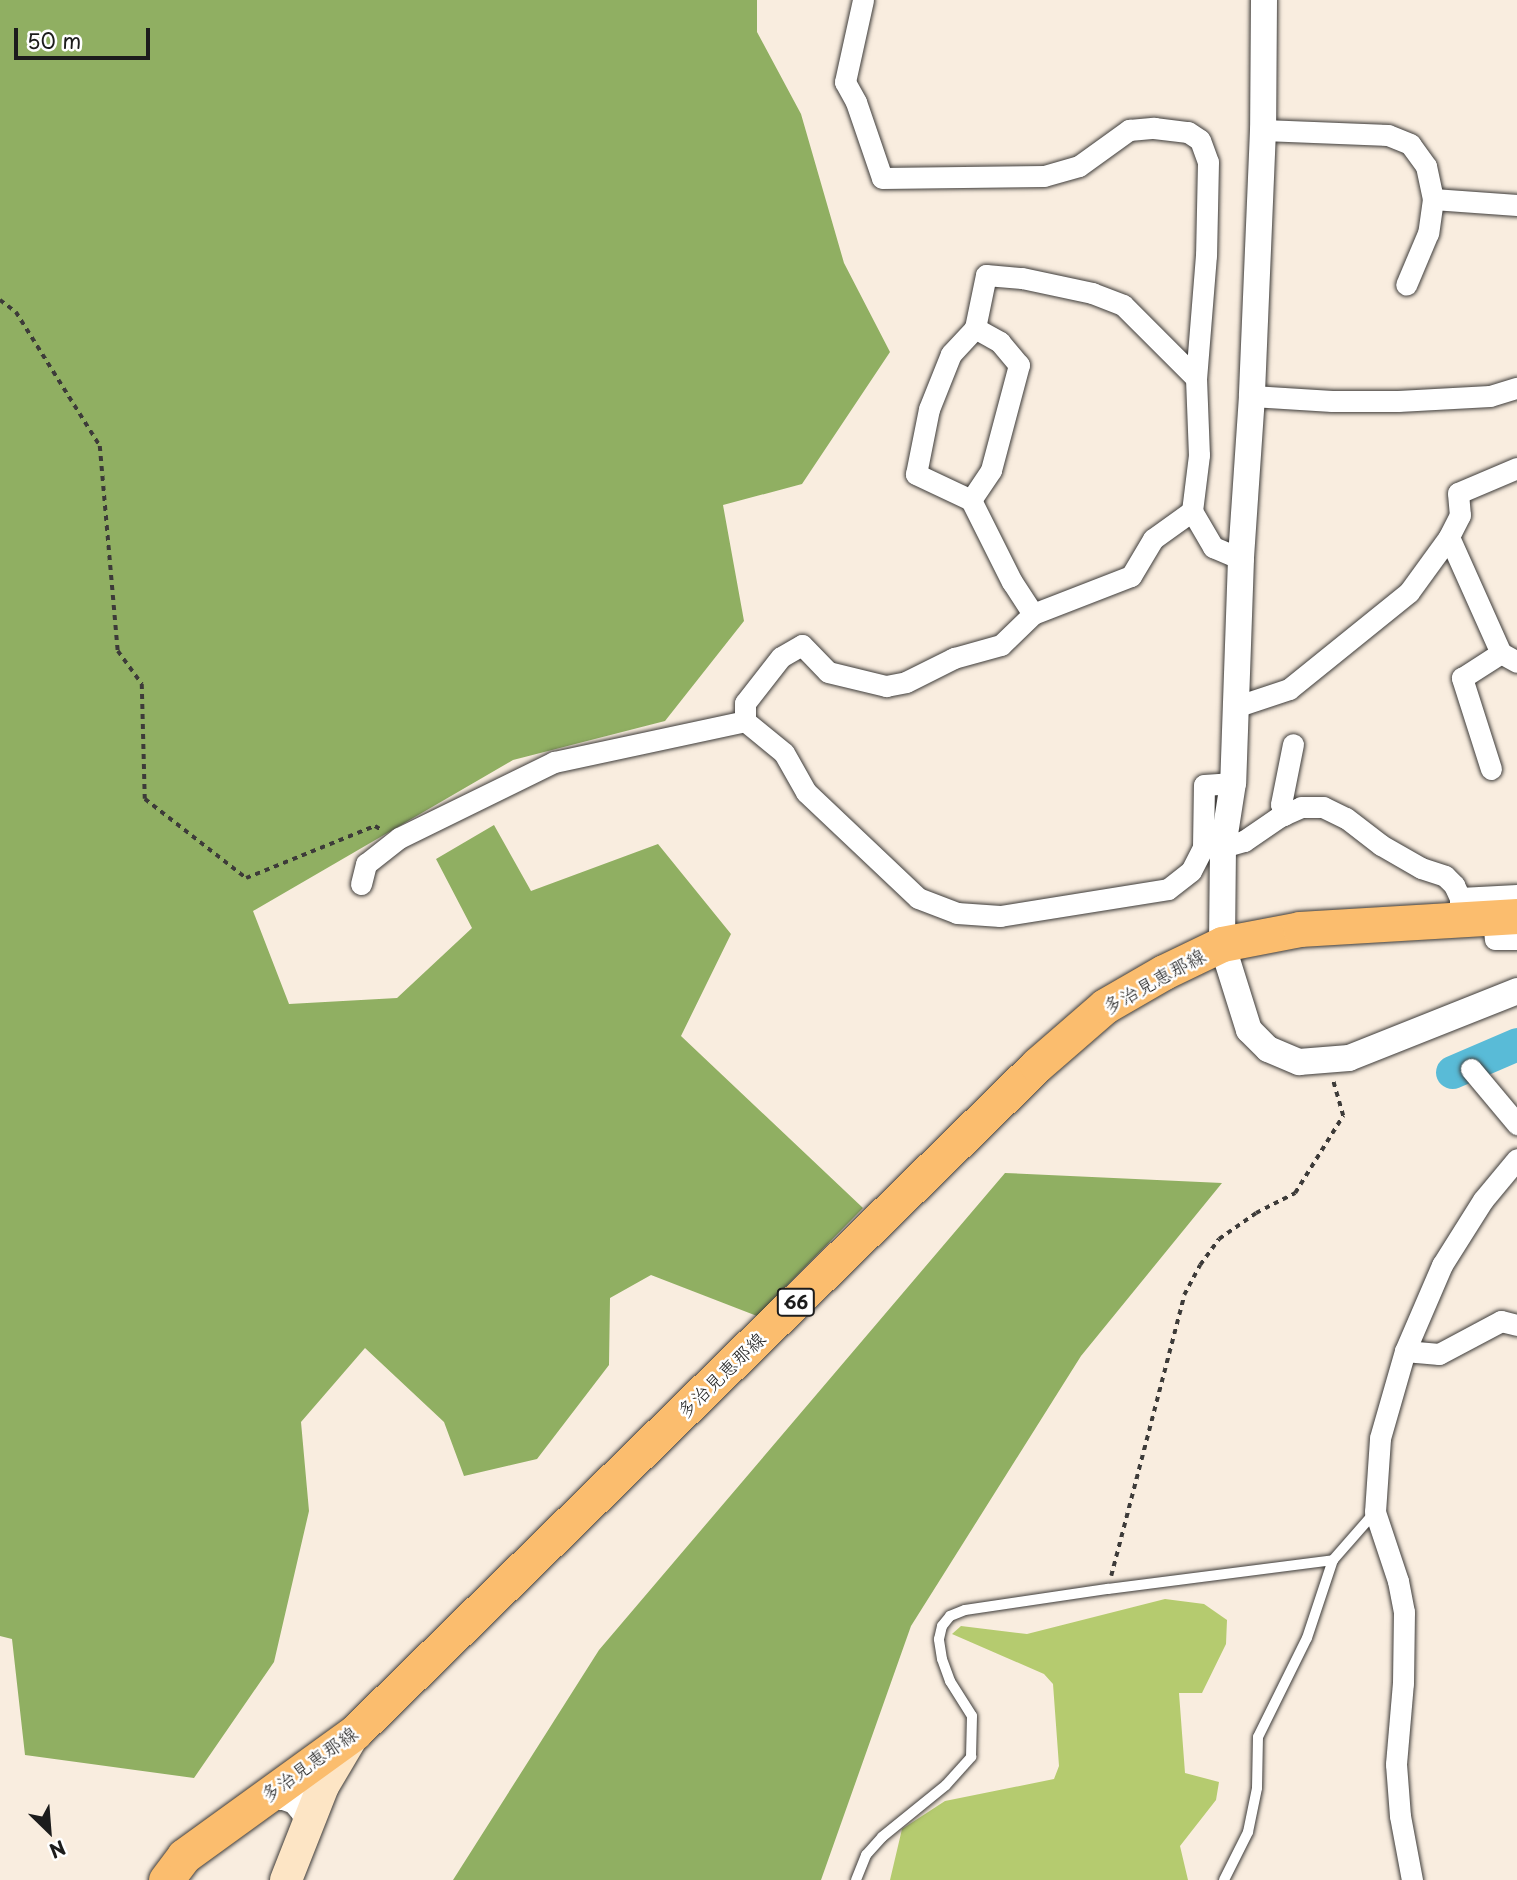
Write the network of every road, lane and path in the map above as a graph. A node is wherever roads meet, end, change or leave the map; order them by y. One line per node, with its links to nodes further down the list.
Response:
1 (863, 0): 9 (street)
2 (1264, 0): 3 (street)
3 (1263, 130): 4 (street); 11 (street)
4 (1433, 199): 5 (street); 6 (street)
5 (1517, 205)
6 (1406, 285)
7 (0, 300): 25 (path)
8 (975, 328): 9 (street); 13 (street); 13 (street)
9 (1196, 378): 14 (street)
10 (1517, 388): 11 (street)
11 (1252, 396): 16 (street)
12 (1517, 468): 15 (street)
13 (971, 500): 17 (street)
14 (1192, 511): 16 (street); 17 (street)
15 (1449, 537): 18 (street); 19 (street)
16 (1241, 559): 19 (street)
17 (1033, 614): 20 (street)
18 (1509, 657): 22 (street)
19 (1235, 707): 23 (street)
20 (745, 721): 23 (street); 25 (street)
21 (1293, 744): 24 (street)
22 (1491, 769)
23 (1233, 783): 26 (street)
24 (1284, 814): 26 (street); 28 (street)
25 (397, 840): 27 (street)
26 (1223, 847): 29 (street)
27 (361, 884)
28 (1494, 914): 29 (main road, 多治見恵那線 / 66)
29 (1222, 944): 31 (street); 40 (main road, 多治見恵那線 / 66)
30 (1517, 992): 31 (street)
31 (1328, 1061): 39 (path)
32 (1471, 1069): 33 (street)
33 (1517, 1124)
34 (1517, 1159): 36 (street)
35 (1517, 1325): 36 (street)
36 (1405, 1350): 37 (street)
37 (1375, 1513): 38 (lane); 47 (street)
38 (1333, 1560): 39 (lane); 46 (lane)
39 (1108, 1588): 45 (lane)
40 (355, 1732): 41 (main road, 多治見恵那線 / 66); 42 (main road)
41 (262, 1797): 42 (street); 43 (main road, 多治見恵那線 / 66)
42 (307, 1826): 44 (main road)
43 (166, 1880)
44 (286, 1880)
45 (856, 1880)
46 (1224, 1880)
47 (1412, 1880)

